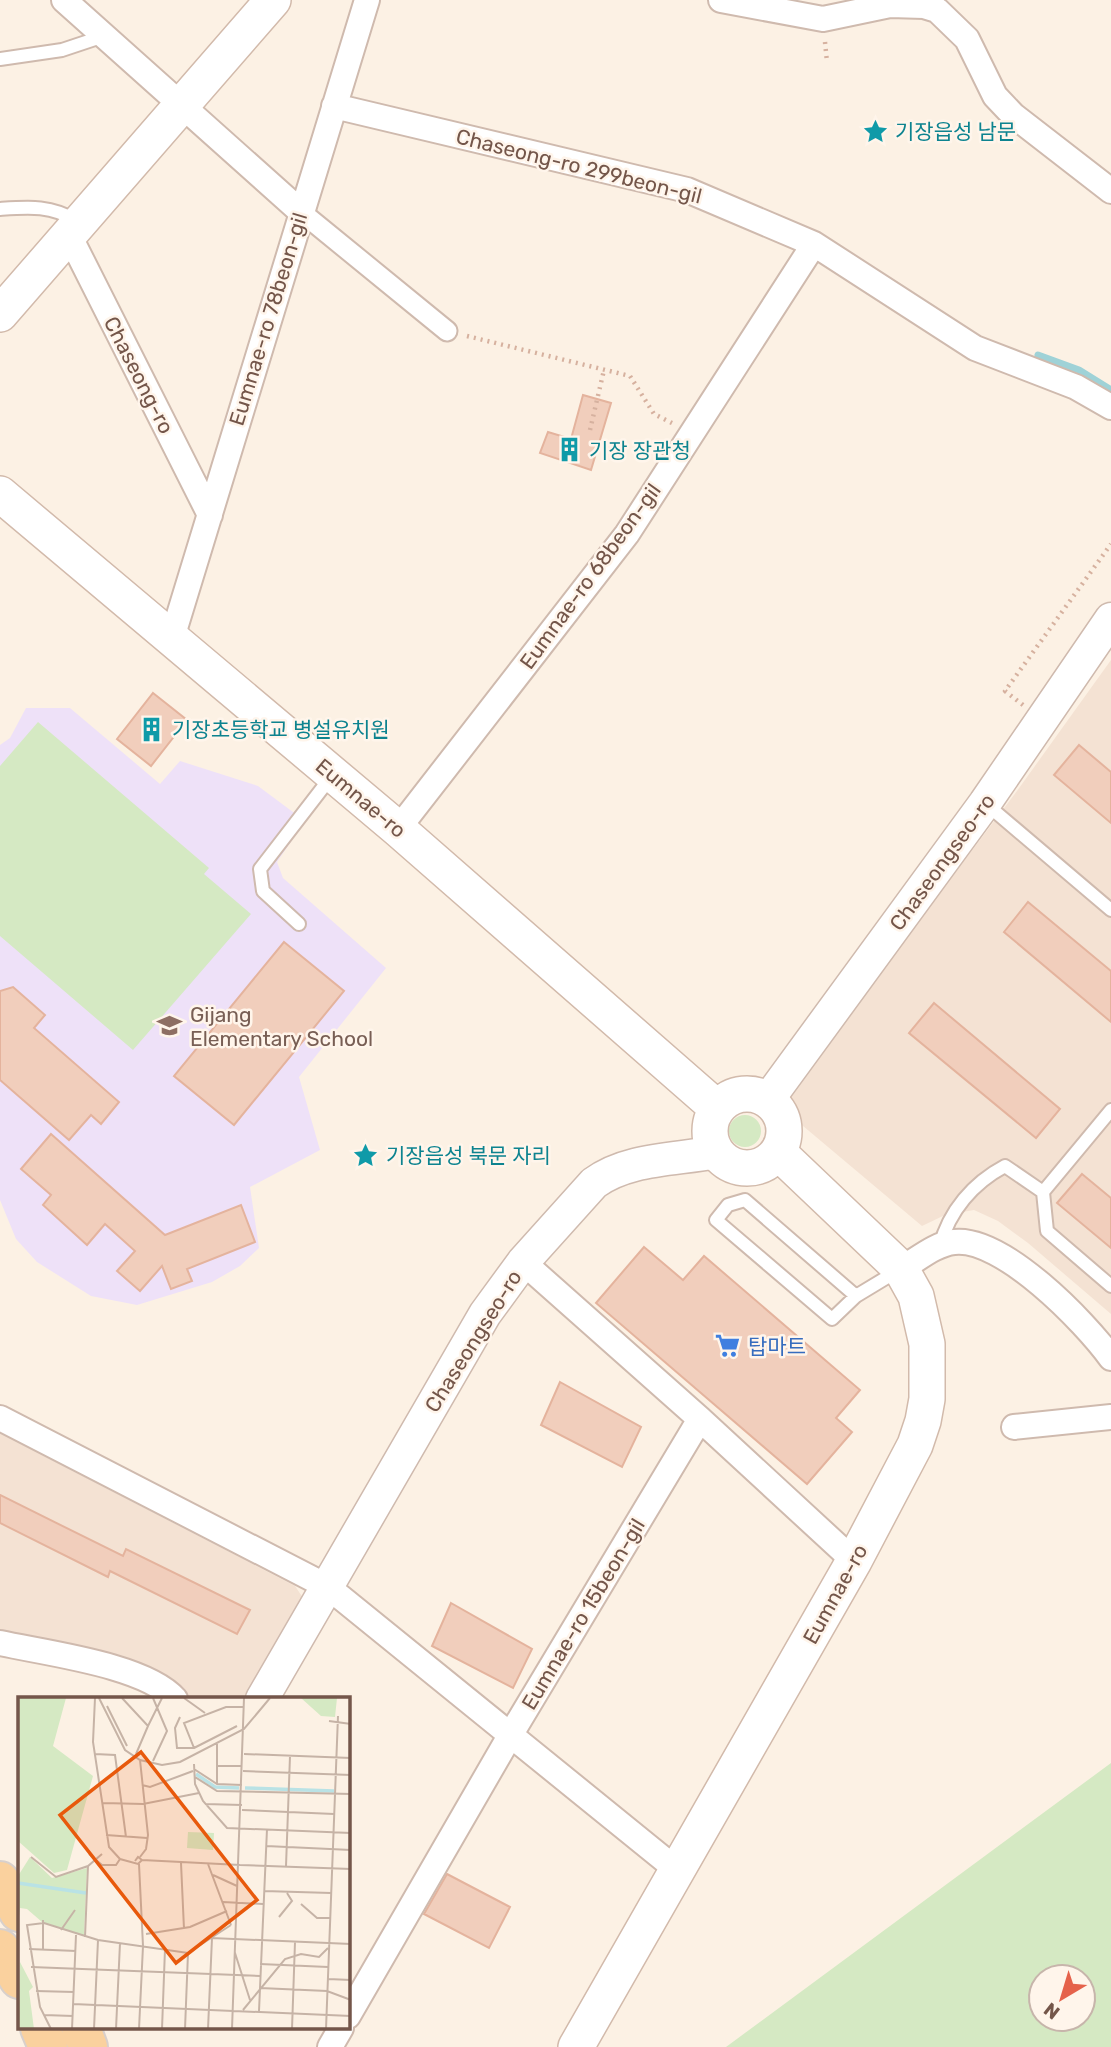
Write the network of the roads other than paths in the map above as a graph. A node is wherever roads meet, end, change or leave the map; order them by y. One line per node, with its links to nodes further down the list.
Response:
1 (64, 0): 6 (street)
2 (273, 0): 8 (main road)
3 (367, 0): 9 (street, Eumnae-ro 78beon-gil)
4 (721, 0): 5 (street)
5 (942, 5): 10 (street)
6 (104, 36): 7 (lane); 8 (street)
7 (0, 59)
8 (183, 106): 12 (street); 13 (main road)
9 (334, 106): 12 (street, Eumnae-ro 78beon-gil); 14 (street, Chaseong-ro 299beon-gil)
10 (1111, 191)
11 (0, 209): 13 (lane)
12 (300, 211): 16 (street); 19 (street, Eumnae-ro 78beon-gil)
13 (74, 229): 15 (main road); 19 (street, Chaseong-ro)
14 (814, 244): 17 (street, Chaseong-ro 299beon-gil); 24 (street, Eumnae-ro 68beon-gil)
15 (0, 314)
16 (447, 331)
17 (1111, 407)
18 (0, 494): 21 (main road, Eumnae-ro)
19 (210, 515): 21 (street, Eumnae-ro 78beon-gil)
20 (1111, 619): 23 (street, Chaseongseo-ro)
21 (172, 638): 22 (main road, Eumnae-ro)
22 (334, 774): 24 (main road, Eumnae-ro); 26 (lane)
23 (985, 803): 25 (lane); 27 (street, Chaseongseo-ro)
24 (398, 829): 28 (main road, Eumnae-ro)
25 (1111, 910)
26 (299, 923)
27 (767, 1101): 28 (main road); 31 (main road)
28 (717, 1108): 30 (main road)
29 (1111, 1110): 32 (lane)
30 (716, 1152): 31 (main road); 34 (street, Chaseongseo-ro)
31 (778, 1152): 35 (main road, Eumnae-ro)
32 (1043, 1192): 33 (lane); 36 (lane)
33 (939, 1247): 35 (street); 38 (street)
34 (523, 1262): 41 (street); 44 (street, Chaseongseo-ro)
35 (901, 1269): 37 (lane); 43 (main road, Eumnae-ro)
36 (1111, 1286)
37 (856, 1296): 37 (lane)
38 (1111, 1358)
39 (1111, 1417): 42 (street)
40 (0, 1418): 44 (street)
41 (701, 1419): 43 (street); 48 (street, Eumnae-ro 15beon-gil)
42 (1014, 1427)
43 (854, 1561): 49 (main road, Eumnae-ro)
44 (328, 1587): 47 (street, Chaseongseo-ro); 48 (street)
45 (0, 1643): 46 (street)
46 (172, 1697)
47 (263, 1697)
48 (511, 1734): 49 (street); 54 (street, Eumnae-ro 15beon-gil)
49 (677, 1870): 61 (main road, Eumnae-ro)
50 (0, 1881): 51 (main road)
51 (18, 1910)
52 (0, 1949): 53 (main road)
53 (18, 1977)
54 (350, 2013)
55 (41, 2030): 58 (main road)
56 (81, 2030): 59 (main road)
57 (340, 2030): 60 (street)
58 (48, 2047)
59 (88, 2047)
60 (330, 2047)
61 (576, 2047)

